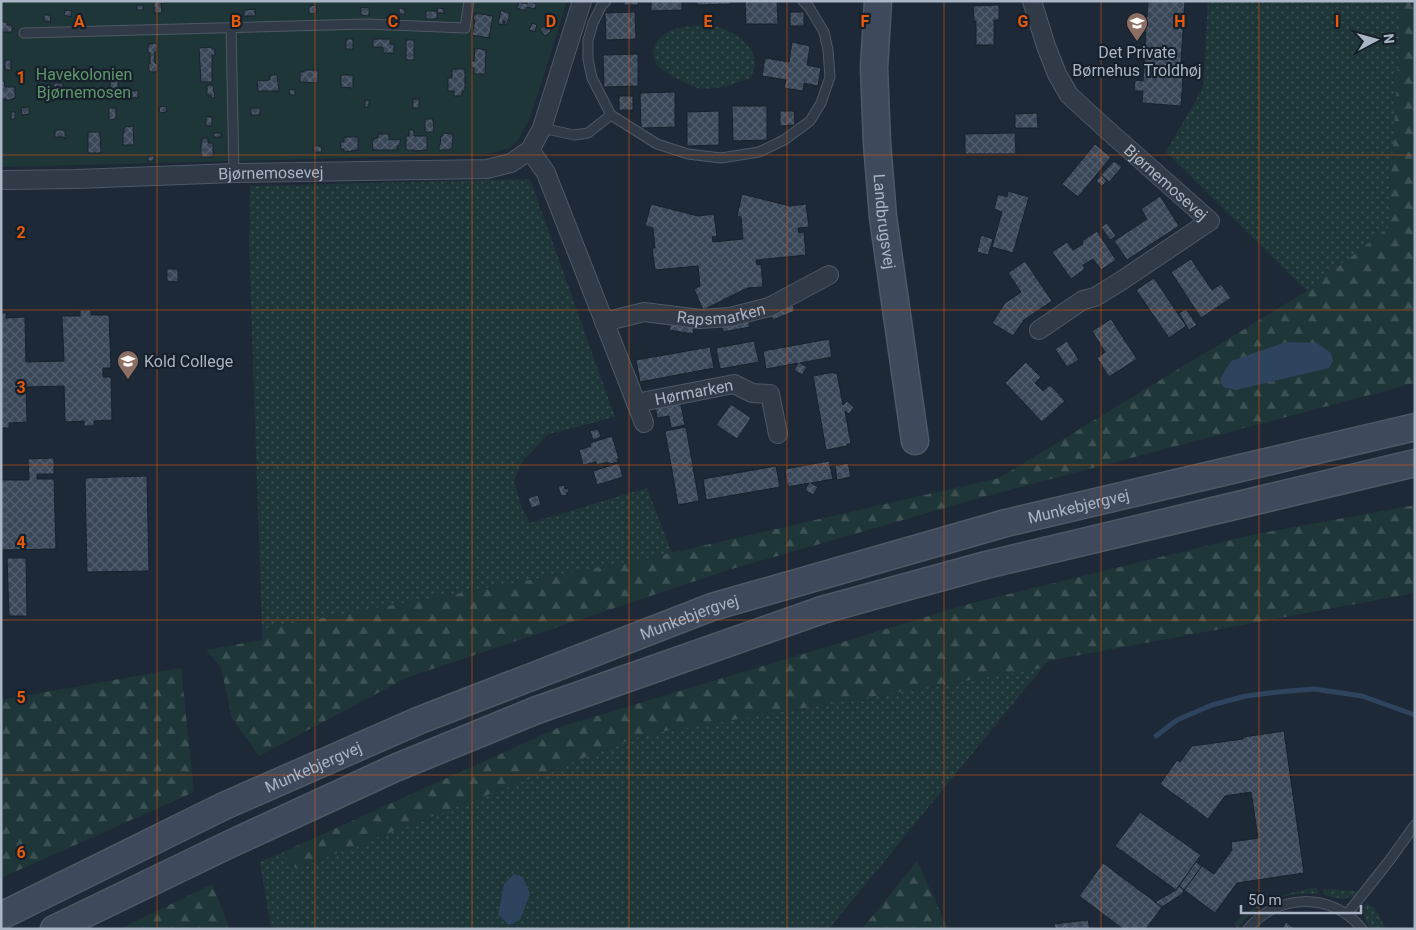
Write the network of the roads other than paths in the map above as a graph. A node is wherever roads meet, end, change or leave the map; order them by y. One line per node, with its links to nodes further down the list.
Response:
1 (469, 1): 7 (lane)
2 (582, 1): 10 (street, Bjørnemosevej)
3 (606, 1): 9 (lane)
4 (803, 1): 9 (lane)
5 (878, 1): 21 (street, Landbrugsvej)
6 (1032, 1): 16 (street, Bjørnemosevej)
7 (231, 27): 8 (lane); 12 (lane)
8 (24, 33)
9 (611, 115): 10 (lane)
10 (542, 128): 11 (street, Bjørnemosevej)
11 (530, 150): 12 (street, Bjørnemosevej); 15 (street)
12 (234, 173): 13 (street, Bjørnemosevej)
13 (6, 180)
14 (830, 275): 15 (street, Rapsmarken)
15 (604, 322): 17 (street)
16 (1039, 330)
17 (636, 404): 18 (street); 20 (street, Hørmarken)
18 (644, 423)
19 (1415, 427): 25 (street, Munkebjergvej)
20 (778, 434)
21 (915, 442)
22 (1415, 463): 26 (street)
23 (1415, 825): 24 (lane)
24 (1347, 914): 27 (lane); 28 (lane)
25 (1, 916)
26 (54, 929)
27 (1248, 929)
28 (1362, 929)

